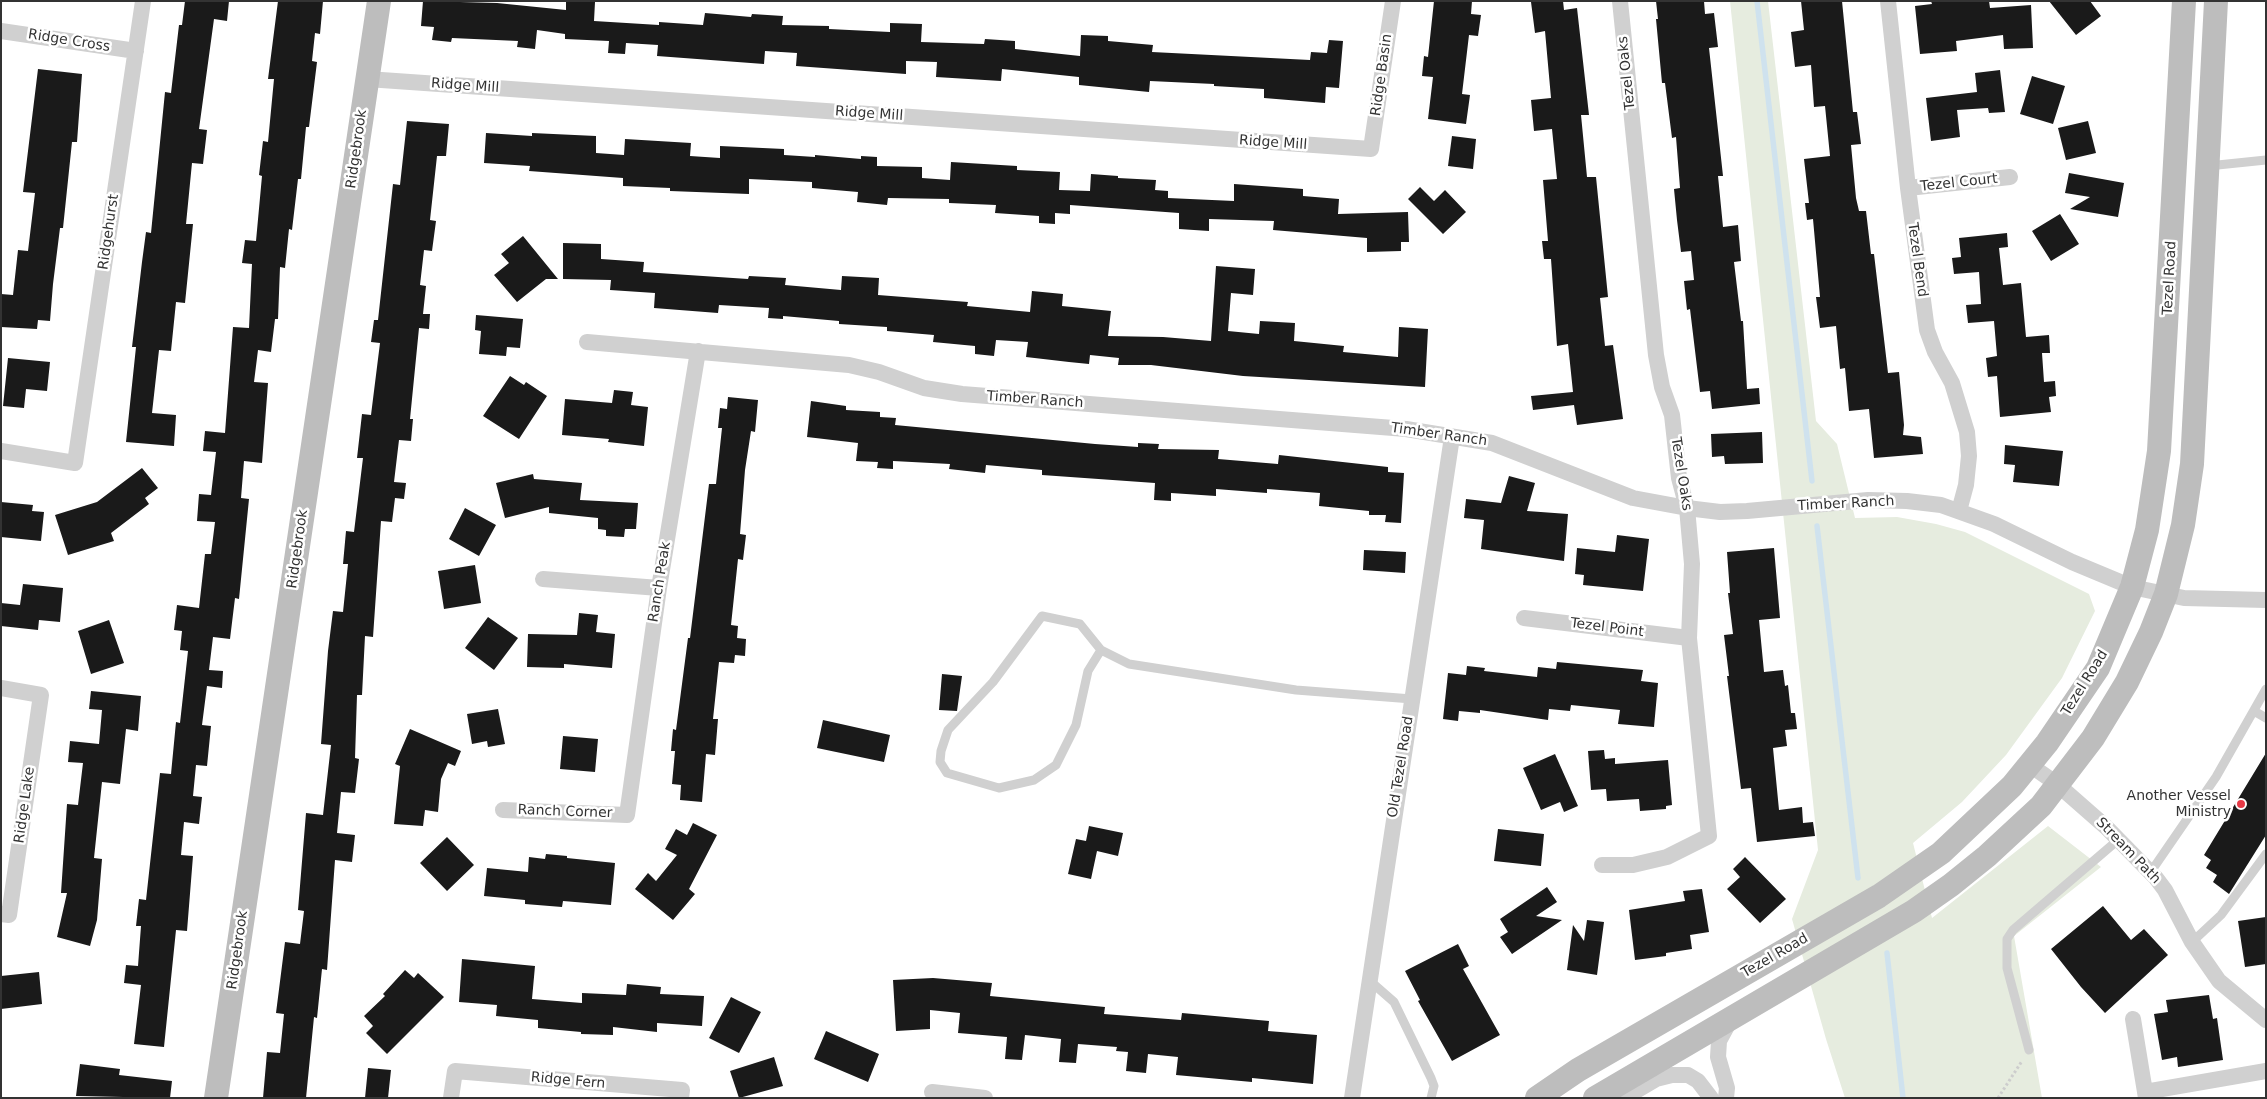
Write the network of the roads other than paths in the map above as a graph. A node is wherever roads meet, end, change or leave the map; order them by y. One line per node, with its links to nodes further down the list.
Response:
1 (143, 1): 9 (street, Ridgehurst)
2 (379, 1): 10 (main road, Ridgebrook)
3 (1393, 1): 11 (street, Ridge Basin)
4 (1620, 1): 20 (street, Tezel Oaks)
5 (1888, 1): 15 (street, Tezel Bend)
6 (2184, 1): 23 (main road, Tezel Road)
7 (2216, 1): 13 (main road)
8 (1, 31): 9 (street, Ridge Cross)
9 (136, 51): 19 (street, Ridgehurst)
10 (367, 79): 11 (street, Ridge Mill); 54 (main road, Ridgebrook)
11 (1371, 149)
12 (2266, 160): 13 (lane)
13 (2208, 166): 25 (main road)
14 (2010, 177): 15 (street, Tezel Court)
15 (1908, 188): 21 (street, Tezel Bend)
16 (587, 342): 17 (street, Timber Ranch)
17 (698, 351): 18 (street, Timber Ranch); 24 (street, Ranch Peak)
18 (1452, 437): 20 (street, Timber Ranch); 32 (street, Old Tezel Road)
19 (1, 451)
20 (1687, 508): 21 (street, Timber Ranch); 28 (street, Tezel Oaks)
21 (1959, 511): 23 (street, Timber Ranch)
22 (543, 579): 24 (street)
23 (2132, 587): 25 (street, Timber Ranch); 35 (main road, Tezel Road)
24 (659, 588): 38 (street, Ranch Peak)
25 (2166, 594): 26 (street, Timber Ranch); 36 (main road)
26 (2266, 600)
27 (1524, 618): 28 (street, Tezel Point)
28 (1689, 638): 41 (street, Tezel Oaks)
29 (1101, 650): 29 (lane); 32 (lane)
30 (1, 688): 43 (street, Ridge Lake)
31 (2266, 689): 33 (lane)
32 (1412, 699): 45 (street, Old Tezel Road)
33 (2254, 711): 34 (lane); 42 (lane)
34 (2266, 718)
35 (2030, 764): 36 (street, Stream Path); 59 (main road, Tezel Road)
36 (2057, 784): 39 (street, Stream Path); 46 (main road)
37 (503, 810): 38 (street, Ranch Corner)
38 (626, 814)
39 (2118, 840): 42 (street, Stream Path); 49 (lane)
40 (2266, 854): 44 (lane)
41 (1602, 864)
42 (2150, 872): 44 (street, Stream Path)
43 (5, 914)
44 (2192, 942): 48 (street, Stream Path)
45 (1369, 980): 57 (street, Old Tezel Road); 58 (lane)
46 (1732, 1016): 60 (main road); 63 (street)
47 (2134, 1020): 53 (street)
48 (2266, 1020)
49 (2029, 1050)
50 (2266, 1071): 53 (street)
51 (932, 1092): 56 (street)
52 (681, 1094): 55 (street, Ridge Fern)
53 (2146, 1095)
54 (216, 1098)
55 (451, 1098)
56 (985, 1098)
57 (1352, 1098)
58 (1431, 1098)
59 (1537, 1098)
60 (1595, 1098)
61 (1624, 1098): 62 (street)
62 (1711, 1098)
63 (1726, 1098)

